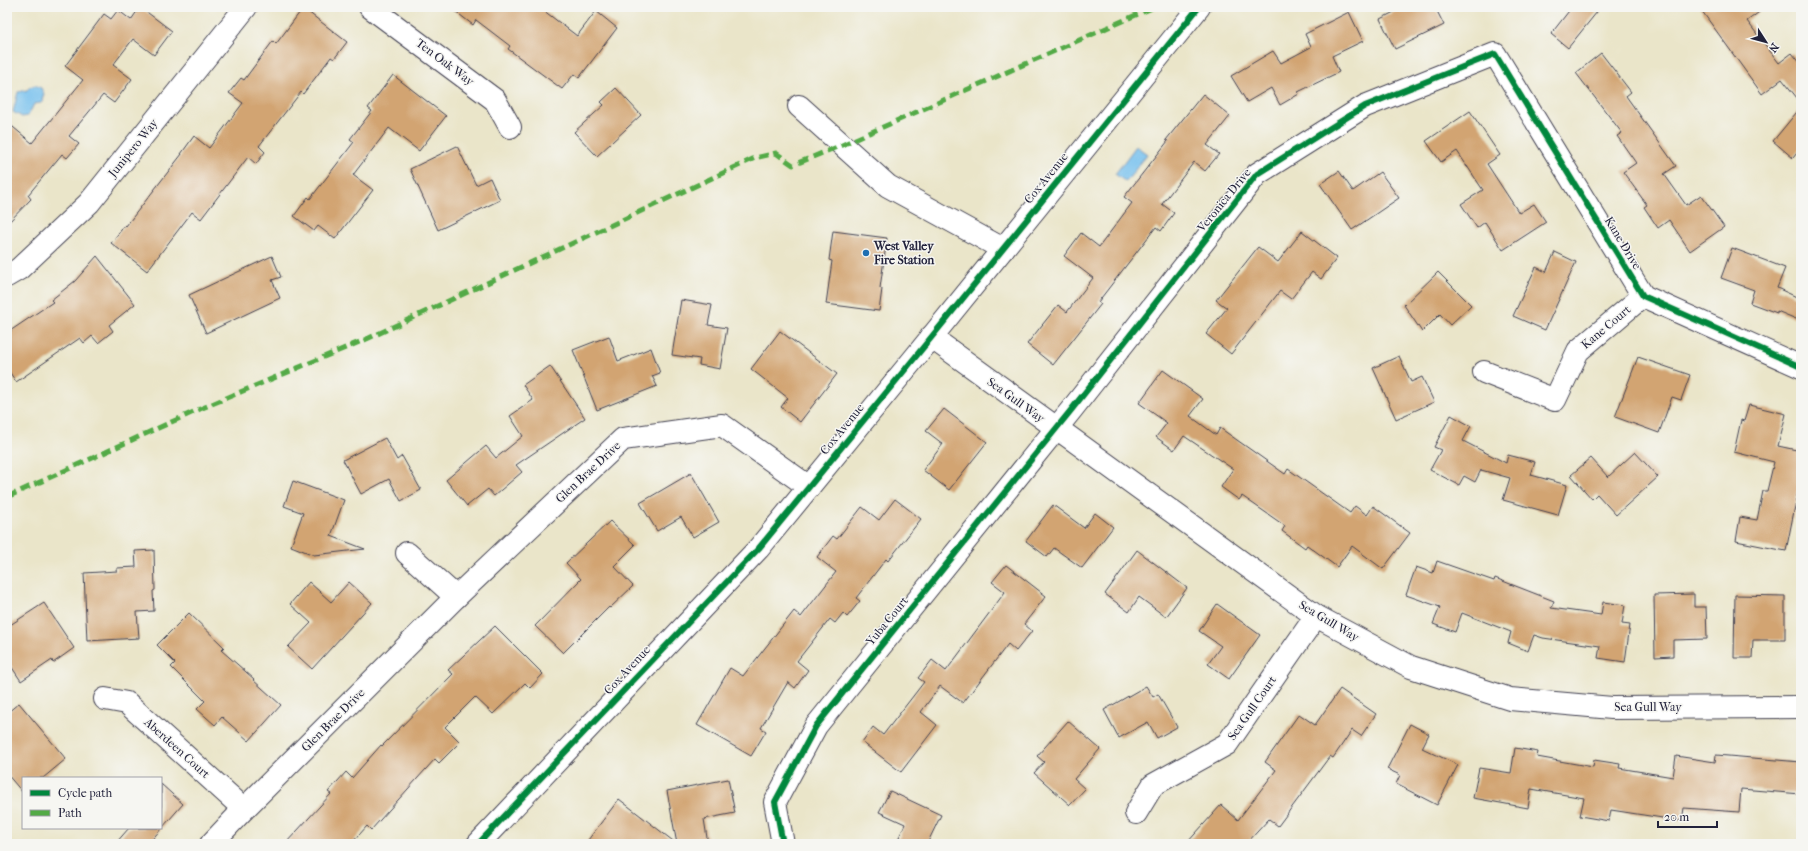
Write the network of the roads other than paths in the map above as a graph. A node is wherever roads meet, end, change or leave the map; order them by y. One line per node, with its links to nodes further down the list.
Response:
1 (246, 7): 8 (street, Junipero Way)
2 (370, 7): 6 (street, Ten Oak Way)
3 (1199, 7): 7 (street, Cox Avenue)
4 (1495, 54): 9 (street, Kane Drive); 13 (street, Veronica Drive)
5 (799, 106): 7 (street)
6 (510, 127)
7 (1003, 249): 10 (street, Cox Avenue)
8 (7, 276)
9 (1643, 296): 11 (street); 12 (street, Kane Court)
10 (931, 337): 13 (street, Sea Gull Way); 14 (street, Cox Avenue)
11 (1801, 367)
12 (1484, 372)
13 (1056, 428): 17 (street, Sea Gull Way); 24 (street, Yuba Court)
14 (809, 488): 16 (street, Glen Brae Drive); 23 (street, Cox Avenue)
15 (407, 553): 16 (street)
16 (456, 597): 20 (street, Glen Brae Drive)
17 (1316, 616): 19 (street, Sea Gull Way); 21 (street, Sea Gull Court)
18 (105, 699): 20 (street, Aberdeen Court)
19 (1801, 707)
20 (244, 809): 22 (street, Glen Brae Drive)
21 (1136, 813)
22 (211, 844)
23 (478, 844)
24 (783, 844)

